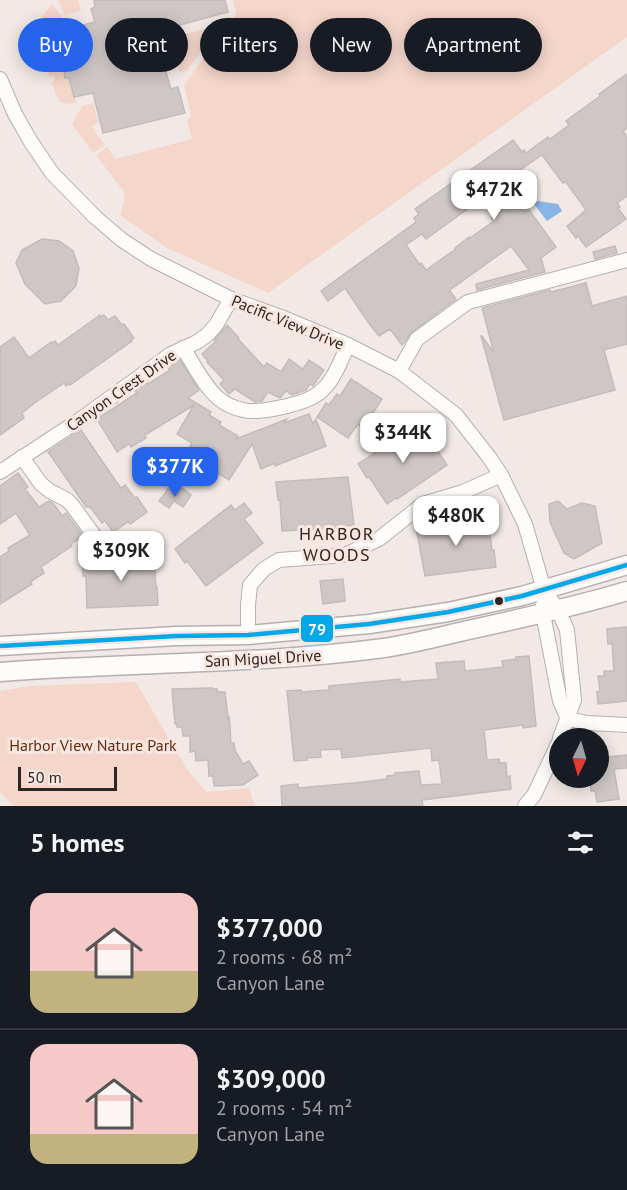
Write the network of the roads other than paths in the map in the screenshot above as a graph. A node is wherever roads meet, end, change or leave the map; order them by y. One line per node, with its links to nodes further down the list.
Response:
1 (0, 79): 3 (street, Pacific View Drive)
2 (627, 260): 6 (street)
3 (231, 299): 4 (street, Pacific View Drive); 5 (street, Canyon Crest Drive)
4 (348, 345): 5 (street); 6 (street, Pacific View Drive)
5 (183, 348): 7 (street, Canyon Crest Drive)
6 (399, 371): 9 (street, Pacific View Drive)
7 (22, 457): 8 (street, Canyon Crest Drive); 10 (street)
8 (0, 472)
9 (501, 475): 12 (street, Pacific View Drive); 15 (street)
10 (96, 538)
11 (627, 565): 12 (main road, San Miguel Drive)
12 (544, 590): 14 (street, Pacific View Drive); 15 (main road, San Miguel Drive)
13 (627, 591): 14 (main road, San Miguel Drive)
14 (550, 612): 17 (main road, San Miguel Drive); 18 (street); 18 (street)
15 (248, 635): 16 (main road, San Miguel Drive)
16 (0, 646)
17 (0, 672)
18 (568, 719): 19 (street); 20 (street)
19 (627, 725)
20 (564, 728)
21 (549, 763): 22 (street)
22 (525, 806)

